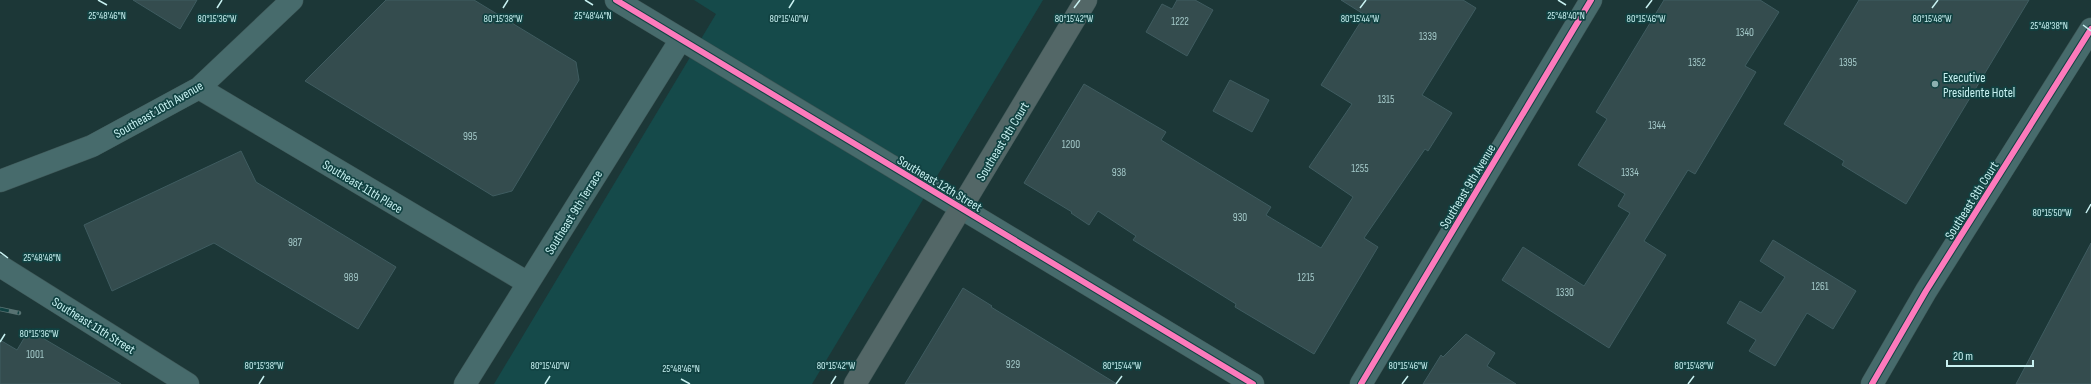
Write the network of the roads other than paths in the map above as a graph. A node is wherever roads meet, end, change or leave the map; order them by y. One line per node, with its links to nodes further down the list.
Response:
1 (292, 0): 7 (street, Southeast 10th Avenue)
2 (616, 0): 6 (street, Southeast 12th Street)
3 (1086, 0): 9 (main road, Southeast 9th Court)
4 (1591, 0): 16 (street, Southeast 9th Avenue)
5 (2091, 29): 17 (street, Southeast 8th Court)
6 (681, 39): 9 (street, Southeast 12th Street); 11 (street, Southeast 9th Terrace)
7 (199, 88): 8 (street, Southeast 10th Avenue); 11 (street, Southeast 11th Place)
8 (0, 181)
9 (962, 209): 14 (main road, Southeast 9th Court); 15 (street, Southeast 12th Street)
10 (0, 266): 12 (street, Southeast 11th Street)
11 (528, 283): 13 (street, Southeast 9th Terrace)
12 (188, 384)
13 (465, 384)
14 (855, 384)
15 (1252, 384)
16 (1361, 384)
17 (1872, 384)

